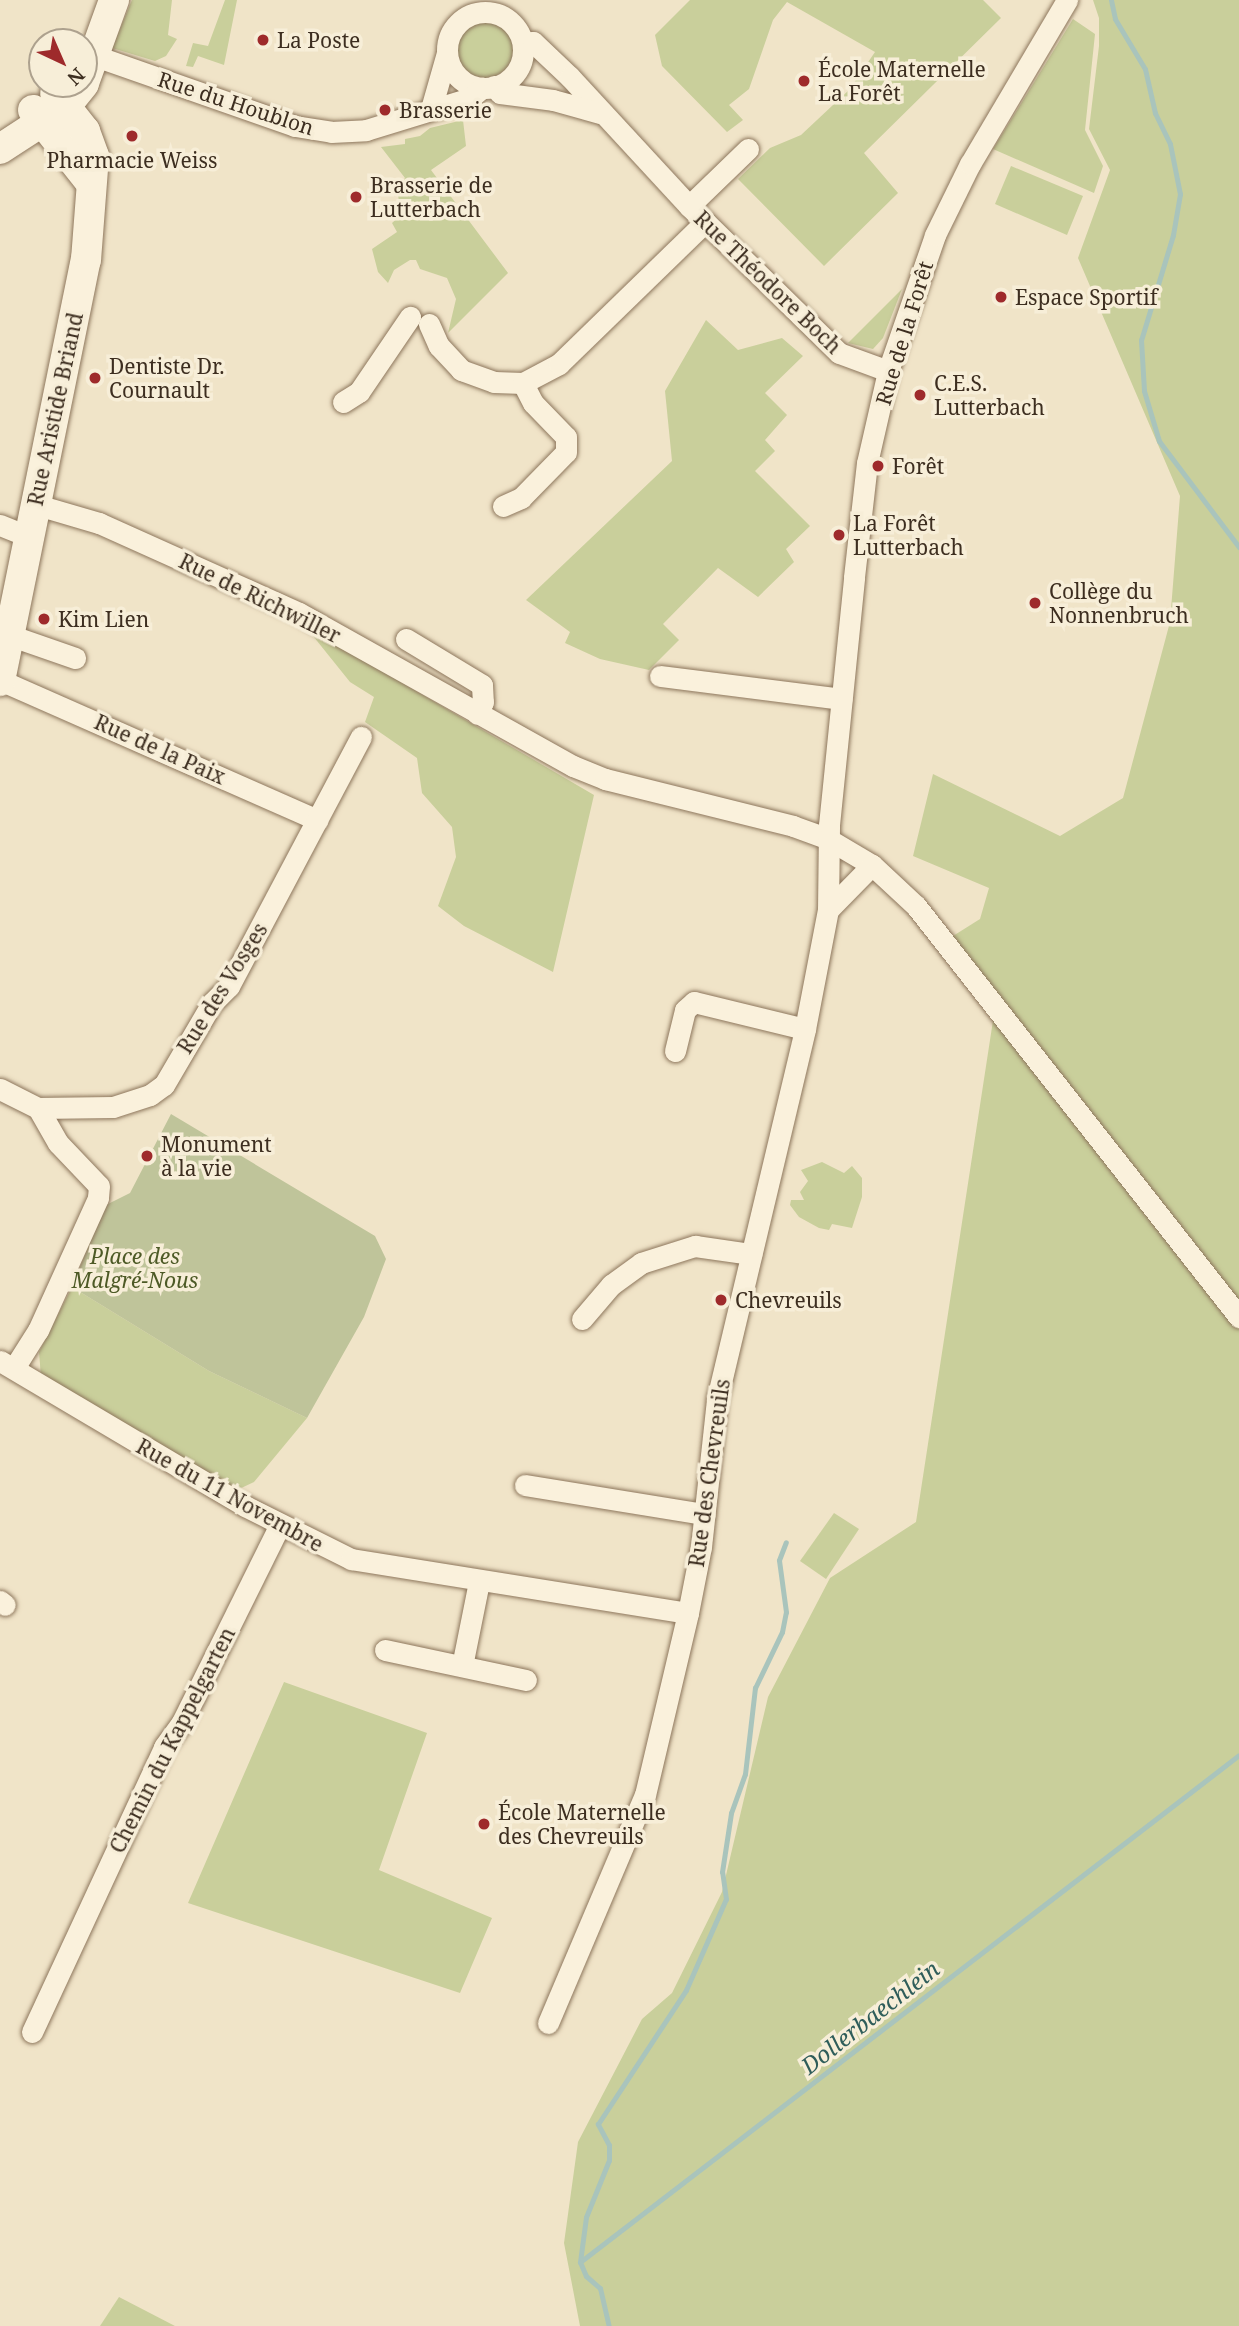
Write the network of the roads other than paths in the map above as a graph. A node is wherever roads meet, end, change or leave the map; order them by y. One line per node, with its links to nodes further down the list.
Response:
1 (92, 0): 5 (main road)
2 (114, 0): 6 (main road)
3 (1067, 0): 20 (street, Rue de la Forêt)
4 (481, 6): 7 (street); 8 (street)
5 (89, 28)
6 (98, 29)
7 (523, 43): 10 (street, Rue Théodore Boch); 11 (street)
8 (447, 53): 11 (street); 13 (street)
9 (98, 54): 13 (street, Rue du Houblon)
10 (556, 64): 11 (street); 14 (street, Rue Théodore Boch)
11 (496, 83): 13 (street, Rue du Houblon); 14 (street)
12 (61, 98): 15 (main road); 16 (main road); 23 (main road, Rue Aristide Briand)
13 (431, 109)
14 (600, 113): 18 (street, Rue Théodore Boch)
15 (0, 133)
16 (0, 149)
17 (748, 149): 18 (street, Rue Théodore Boch)
18 (689, 206): 19 (street, Rue Théodore Boch)
19 (705, 222): 20 (street, Rue Théodore Boch); 21 (street)
20 (888, 371): 31 (street, Rue de la Forêt)
21 (523, 383): 22 (street); 24 (street)
22 (342, 401)
23 (34, 504): 25 (main road, Rue Aristide Briand); 32 (street, Rue de Richwiller)
24 (503, 506)
25 (14, 530): 26 (main road, Rue Aristide Briand)
26 (9, 635): 28 (street); 30 (main road, Rue Aristide Briand)
27 (406, 639): 32 (street)
28 (75, 658)
29 (660, 676): 31 (street)
30 (0, 680): 34 (street, Rue de la Paix)
31 (842, 699): 35 (street, Rue de la Forêt)
32 (477, 714): 35 (street, Rue de Richwiller)
33 (360, 737): 34 (street, Rue des Vosges)
34 (318, 820): 41 (street, Rue des Vosges)
35 (828, 839): 36 (street, Rue de Richwiller); 37 (street, Rue des Chevreuils)
36 (872, 865): 37 (street); 43 (street, Rue de Richwiller)
37 (828, 910): 38 (street, Rue des Chevreuils)
38 (805, 1029): 39 (street); 42 (street, Rue des Chevreuils)
39 (676, 1051)
40 (0, 1089): 41 (street)
41 (38, 1108): 45 (street)
42 (751, 1254): 44 (street); 47 (street, Rue des Chevreuils)
43 (1239, 1317)
44 (582, 1319)
45 (7, 1365): 48 (street, Rue du 11 Novembre)
46 (525, 1485): 47 (street)
47 (705, 1514): 50 (street, Rue des Chevreuils)
48 (280, 1525): 49 (street, Rue du 11 Novembre); 55 (street, Chemin du Kappelgarten)
49 (479, 1582): 50 (street, Rue du 11 Novembre); 52 (street)
50 (688, 1613): 54 (street, Rue des Chevreuils)
51 (386, 1650): 52 (street)
52 (462, 1666): 53 (street)
53 (526, 1680)
54 (548, 2023)
55 (32, 2032)

